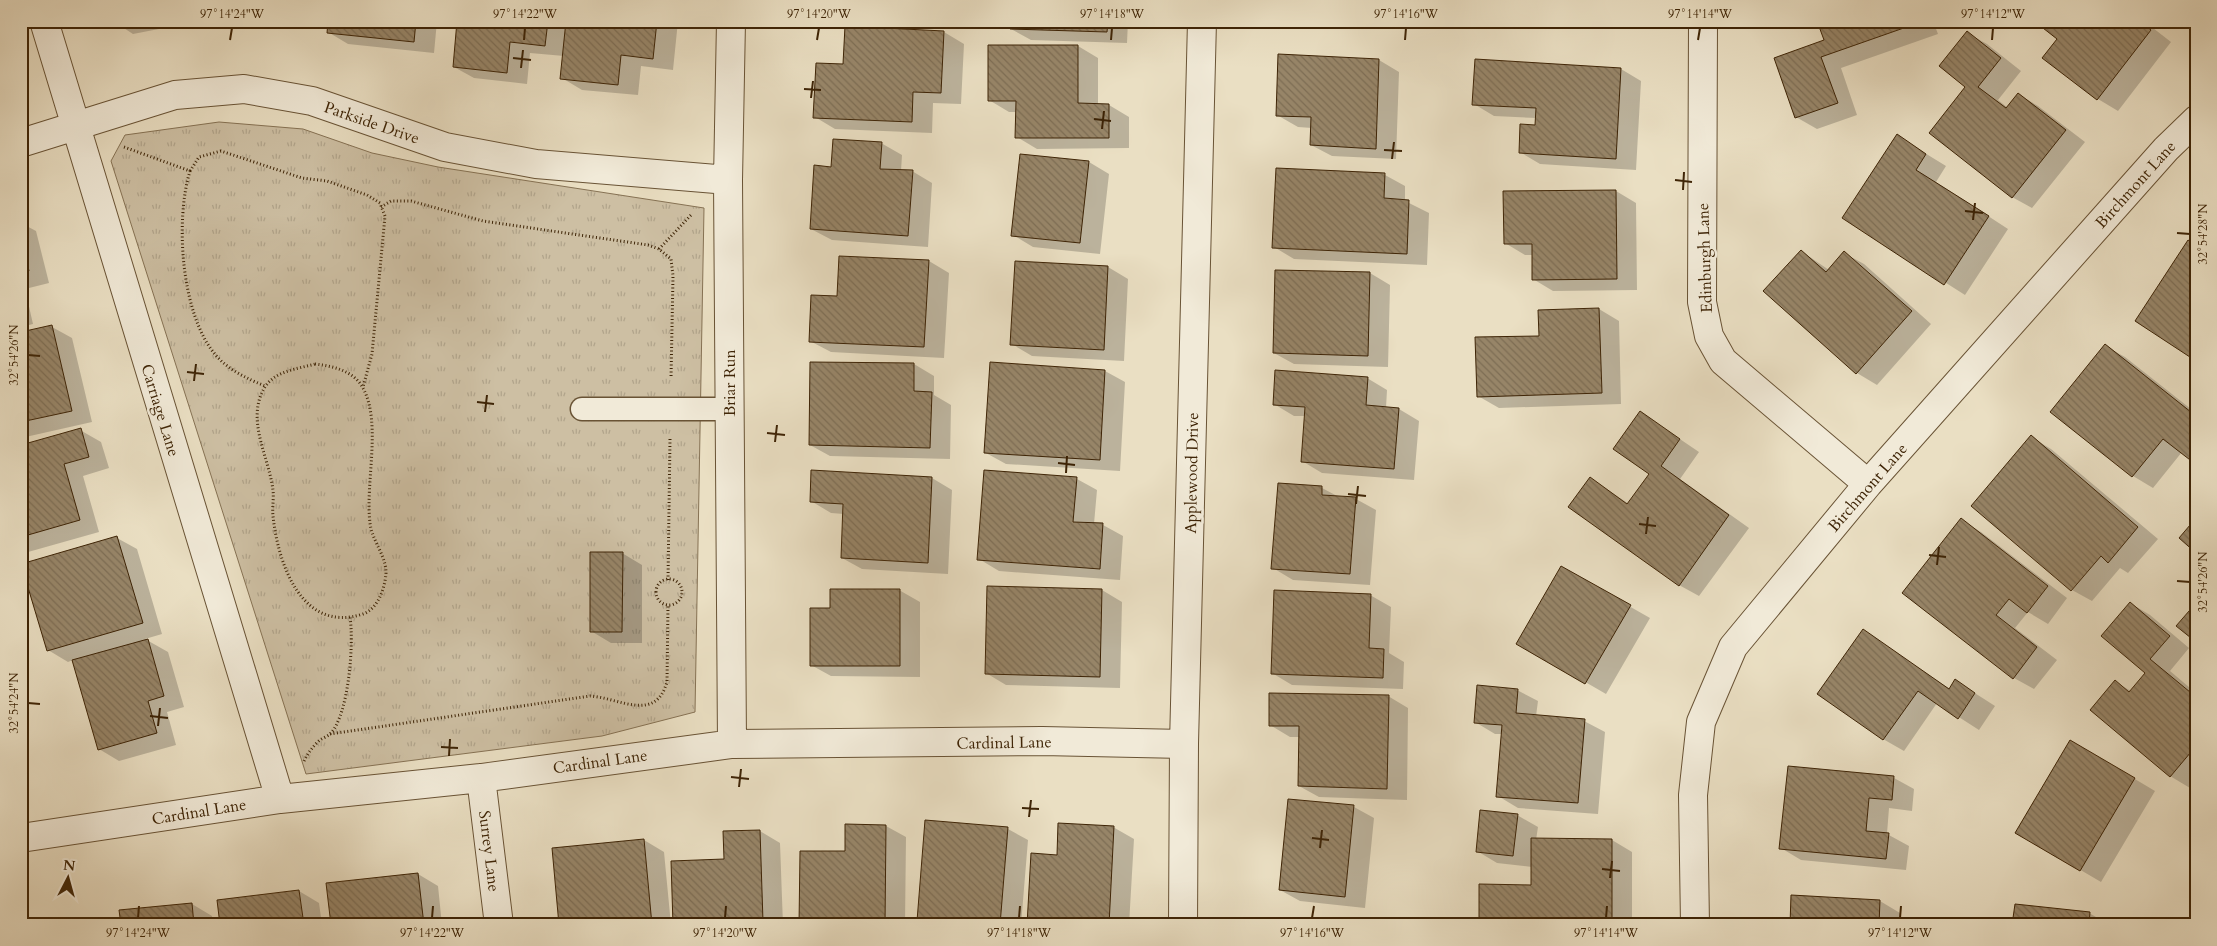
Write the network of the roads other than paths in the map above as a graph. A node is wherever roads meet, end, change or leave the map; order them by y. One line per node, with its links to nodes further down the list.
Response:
1 (44, 21): 6 (street, Carriage Lane)
2 (730, 21): 8 (street, Briar Run)
3 (1202, 21): 13 (street, Applewood Drive)
4 (1703, 21): 11 (street, Edinburgh Lane)
5 (2196, 120): 11 (street, Birchmont Lane)
6 (75, 126): 7 (street, Parkside Drive); 8 (street, Parkside Drive); 15 (street, Carriage Lane)
7 (21, 143)
8 (728, 180): 10 (street, Briar Run)
9 (582, 408): 10 (lane)
10 (730, 409): 12 (street, Briar Run)
11 (1868, 484): 19 (street, Birchmont Lane)
12 (732, 744): 13 (street, Cardinal Lane); 14 (street, Cardinal Lane)
13 (1184, 744): 18 (street, Applewood Drive)
14 (481, 778): 15 (street, Cardinal Lane); 17 (street, Surrey Lane)
15 (280, 799): 16 (street, Cardinal Lane)
16 (21, 838)
17 (499, 925)
18 (1183, 925)
19 (1694, 925)

